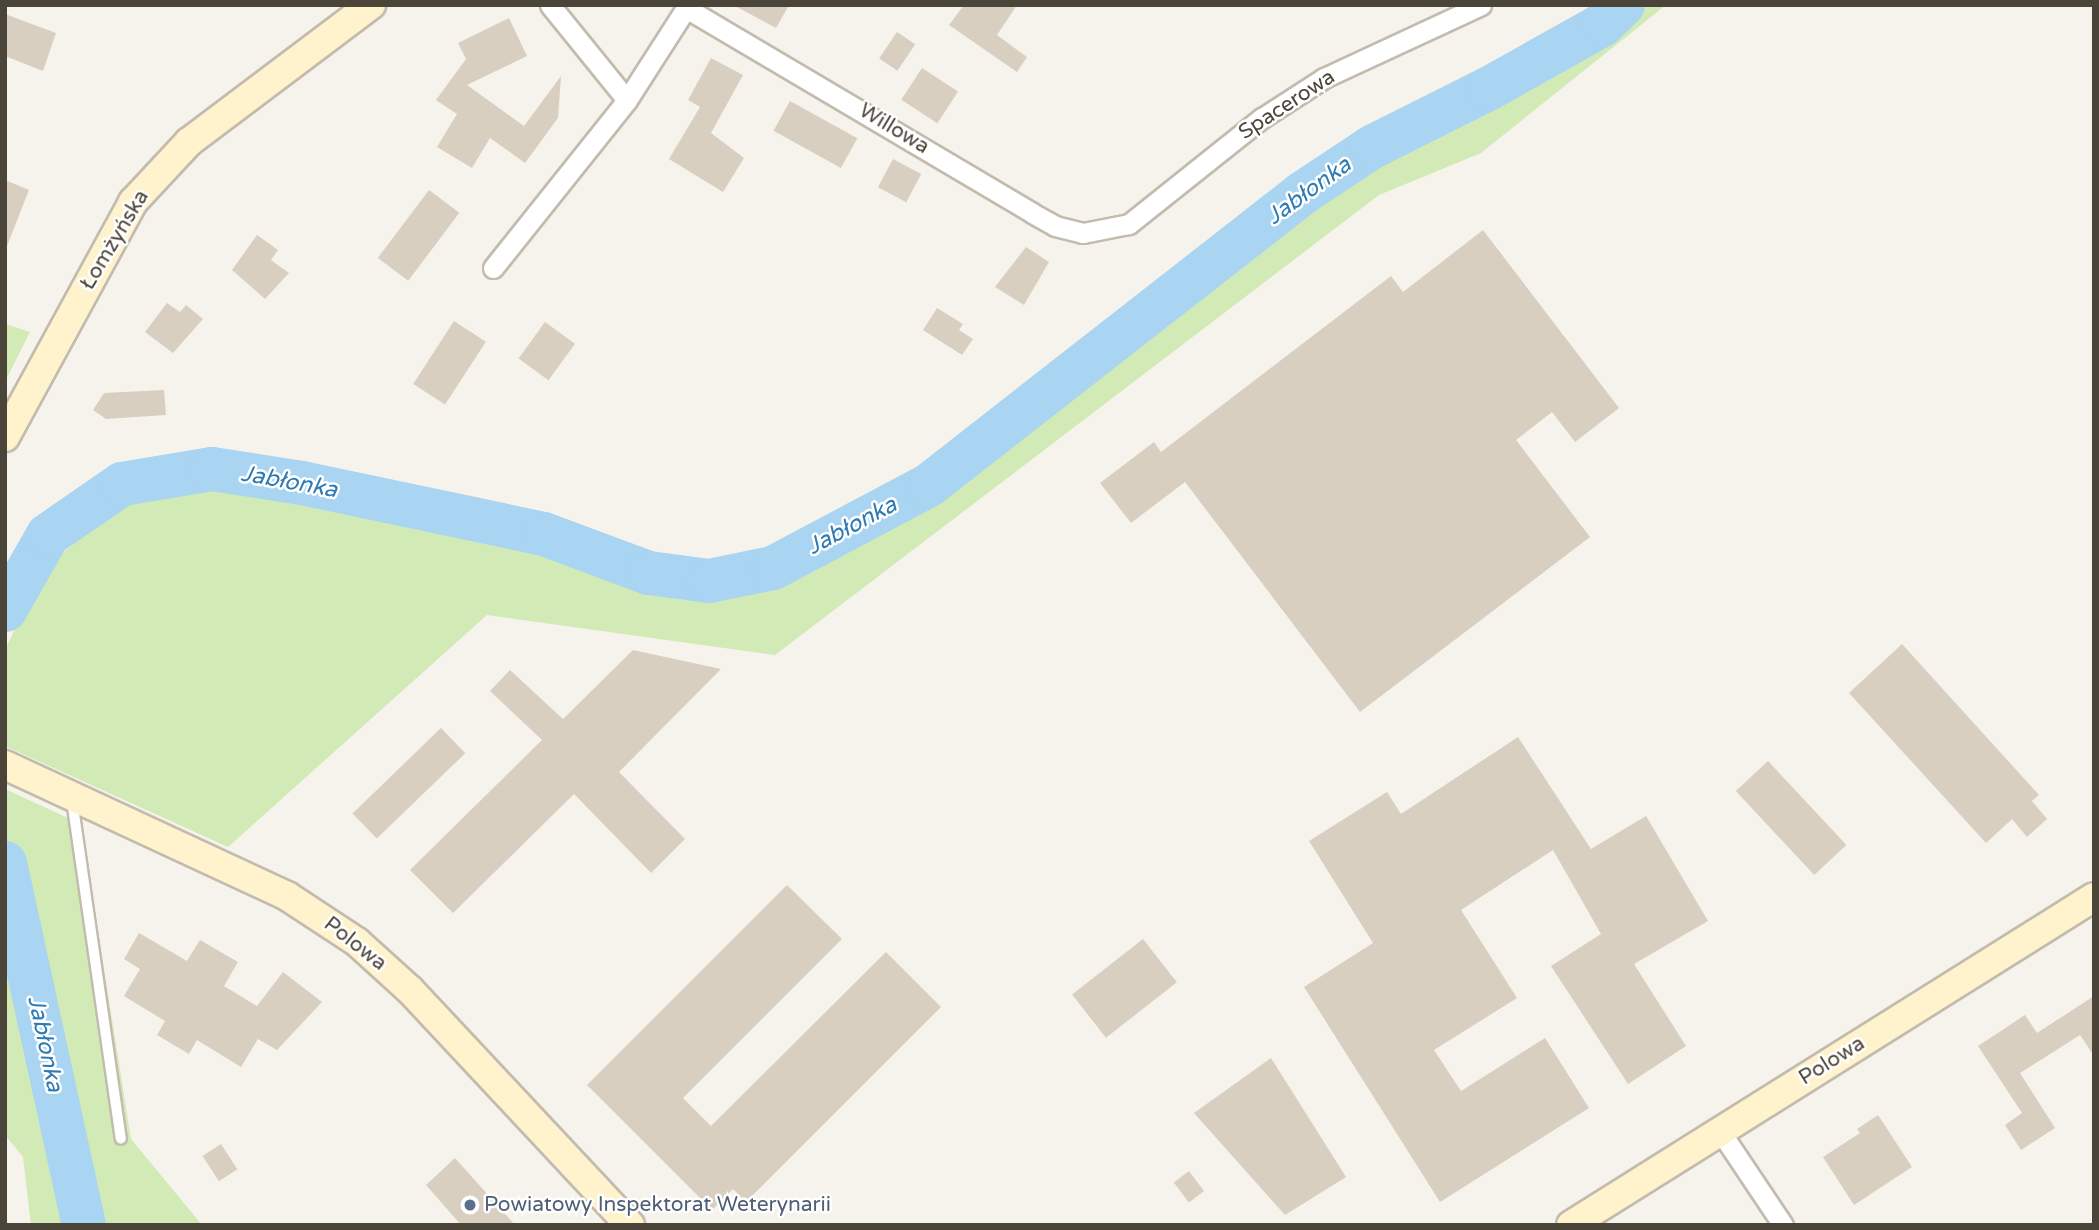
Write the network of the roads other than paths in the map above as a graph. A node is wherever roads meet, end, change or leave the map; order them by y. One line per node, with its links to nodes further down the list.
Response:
1 (371, 5): 8 (street, Łomżyńska)
2 (550, 5): 5 (street)
3 (1481, 5): 6 (street, Spacerowa)
4 (687, 6): 5 (street); 6 (street, Willowa)
5 (627, 100): 7 (street)
6 (1109, 231)
7 (493, 268)
8 (5, 437)
9 (5, 765): 10 (street, Polowa)
10 (72, 796): 13 (lane); 14 (street, Polowa)
11 (2094, 897): 12 (street, Polowa)
12 (1720, 1131): 15 (street, Polowa); 16 (street)
13 (121, 1138)
14 (630, 1225)
15 (1571, 1225)
16 (1783, 1225)

